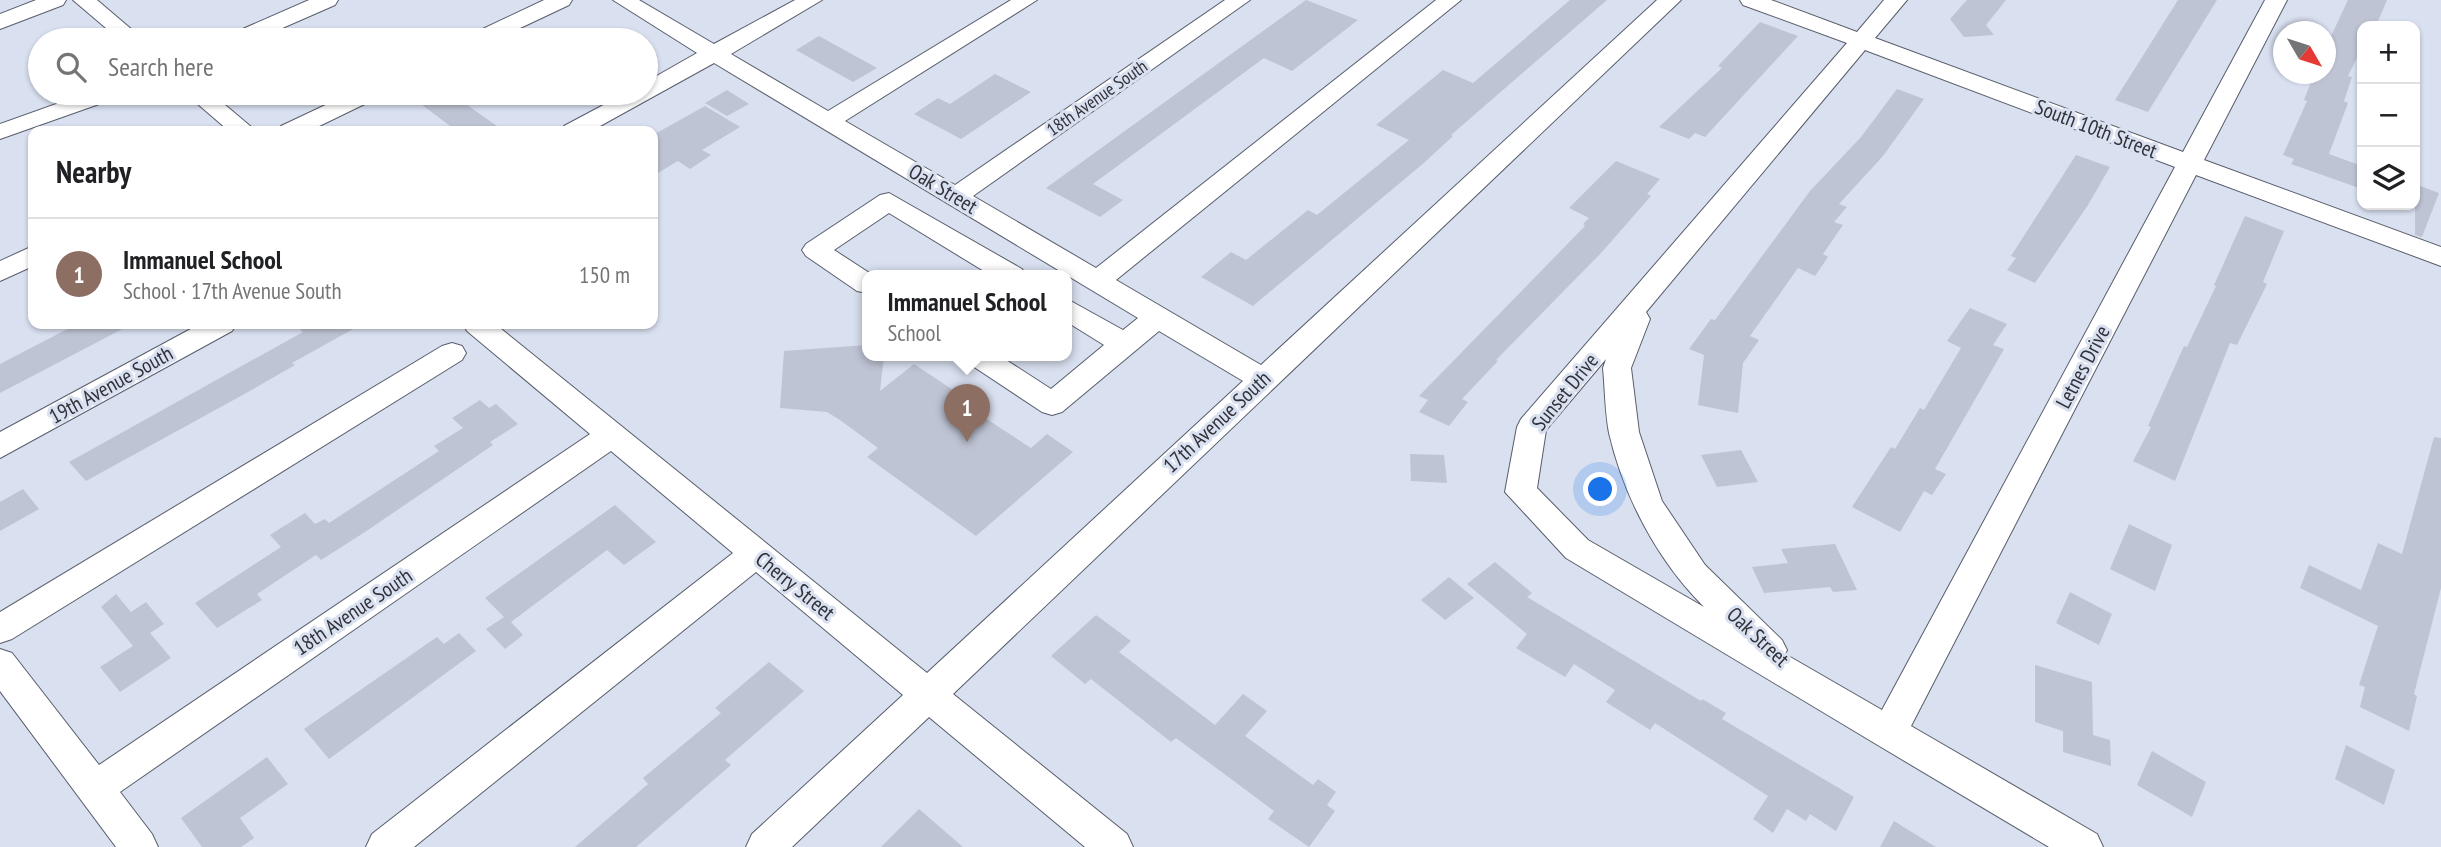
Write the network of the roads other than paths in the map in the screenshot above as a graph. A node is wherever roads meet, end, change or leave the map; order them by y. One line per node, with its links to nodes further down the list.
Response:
1 (55, 0): 14 (street)
2 (84, 0): 15 (street)
3 (327, 0): 16 (street)
4 (561, 0): 17 (street)
5 (624, 0): 19 (street, Oak Street)
6 (811, 0): 19 (street)
7 (1026, 0): 25 (street)
8 (1239, 0): 31 (street, 18th Avenue South)
9 (1450, 0): 39 (street)
10 (1670, 0): 48 (street, 17th Avenue South)
11 (1751, 0): 18 (street, South 10th Street)
12 (1896, 0): 18 (street, Sunset Drive)
13 (2276, 0): 30 (street, Letnes Drive)
14 (0, 22)
15 (118, 28)
16 (264, 28)
17 (503, 28)
18 (1860, 40): 30 (street, South 10th Street); 40 (street, Sunset Drive)
19 (714, 53): 20 (street); 25 (street, Oak Street)
20 (658, 84)
21 (75, 105): 29 (street)
22 (212, 105): 26 (street)
23 (344, 105): 27 (street)
24 (620, 105): 28 (street)
25 (828, 121): 31 (street, Oak Street)
26 (238, 126)
27 (300, 126)
28 (582, 126)
29 (0, 132)
30 (2190, 164): 33 (street, South 10th Street); 55 (street, Letnes Drive)
31 (956, 196): 32 (street, Oak Street)
32 (1019, 234): 35 (street); 39 (street, Oak Street)
33 (2441, 257)
34 (28, 258): 37 (street)
35 (985, 259): 36 (street); 38 (street)
36 (1002, 270)
37 (0, 272)
38 (862, 281)
39 (1097, 281): 42 (street, Oak Street)
40 (1643, 299): 55 (street, Oak Street); 55 (street, Sunset Drive)
41 (1072, 312): 45 (street)
42 (1157, 317): 45 (street); 48 (street, Oak Street)
43 (213, 329): 50 (street, 19th Avenue South)
44 (483, 329): 49 (street, Cherry Street)
45 (1124, 344): 47 (street)
46 (452, 353): 52 (street)
47 (986, 361)
48 (1262, 379): 54 (street, 17th Avenue South)
49 (611, 435): 51 (street, Cherry Street); 56 (street, 18th Avenue South)
50 (0, 446)
51 (755, 554): 54 (street, Cherry Street); 58 (street)
52 (0, 629)
53 (0, 664): 56 (street)
54 (928, 695): 59 (street, 17th Avenue South); 60 (street, Cherry Street)
55 (1889, 733): 61 (street, Oak Street)
56 (95, 788): 57 (street)
57 (139, 847)
58 (385, 847)
59 (765, 847)
60 (1114, 847)
61 (2084, 847)

